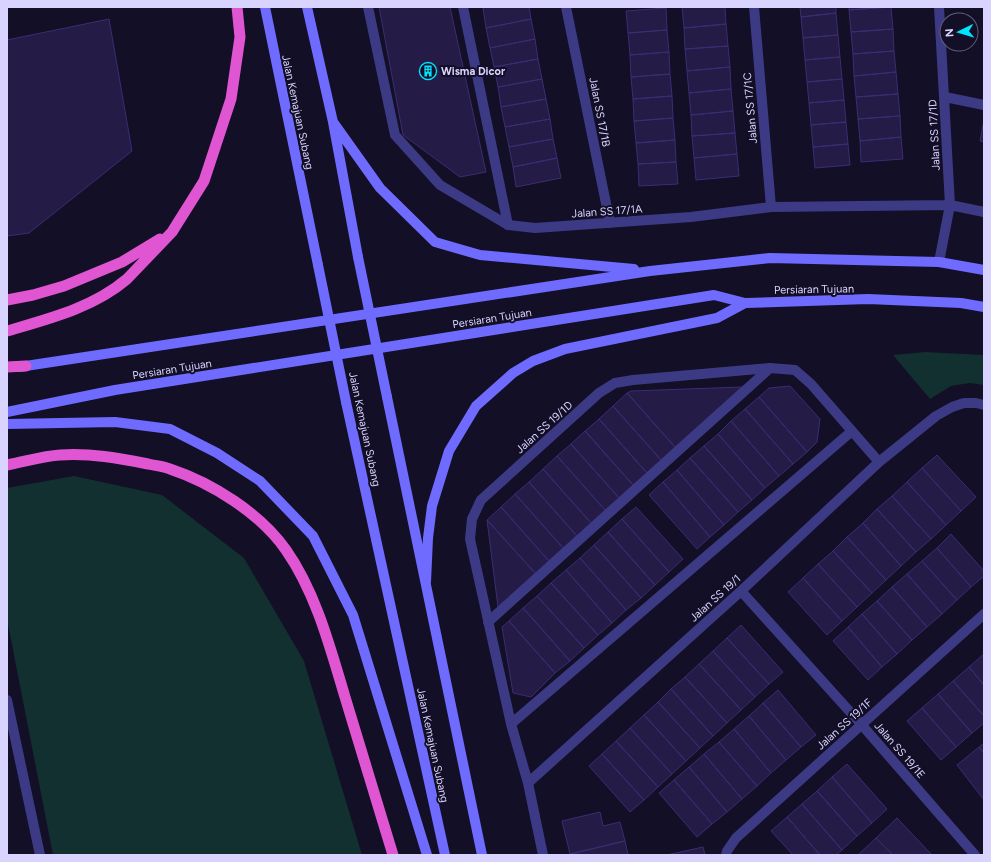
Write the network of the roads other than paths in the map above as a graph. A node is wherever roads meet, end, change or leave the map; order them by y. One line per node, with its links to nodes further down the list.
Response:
1 (237, 7): 17 (highway)
2 (265, 7): 45 (main road, Jalan Kemajuan Subang, bridge)
3 (307, 7): 11 (main road)
4 (368, 7): 16 (street, Jalan SS 17/1A)
5 (462, 7): 16 (street)
6 (566, 7): 15 (street, Jalan SS 17/1B)
7 (754, 7): 13 (street, Jalan SS 17/1C)
8 (939, 7): 9 (street, Jalan SS 17/1D)
9 (945, 97): 10 (street); 12 (street, Jalan SS 17/1D)
10 (984, 105)
11 (333, 122): 20 (main road); 34 (main road, bridge)
12 (950, 206): 13 (street, Jalan SS 17/1A); 14 (street, Jalan SS 17/1A); 18 (street, Jalan SS 17/1D)
13 (771, 207): 15 (street, Jalan SS 17/1A)
14 (984, 212)
15 (610, 223): 16 (street, Jalan SS 17/1A)
16 (508, 224)
17 (172, 232): 21 (highway); 24 (highway)
18 (939, 262): 19 (main road, Persiaran Tujuan); 20 (main road, Persiaran Tujuan)
19 (984, 270)
20 (650, 271): 25 (main road, Persiaran Tujuan)
21 (7, 300)
22 (745, 303): 23 (main road, Persiaran Tujuan); 29 (main road, Persiaran Tujuan); 34 (main road)
23 (984, 307)
24 (7, 331)
25 (26, 366): 27 (highway)
26 (770, 368): 31 (street, Jalan SS 19/1D); 37 (street); 37 (street, Jalan SS 19/1D)
27 (7, 369)
28 (984, 405): 32 (street, Jalan SS 19/1)
29 (7, 412)
30 (7, 424): 44 (main road)
31 (852, 431): 32 (street, Jalan SS 19/1D); 39 (street)
32 (879, 462): 35 (street, Jalan SS 19/1)
33 (7, 465): 43 (highway)
34 (426, 582): 46 (main road)
35 (741, 591): 40 (street, Jalan SS 19/1E); 41 (street, Jalan SS 19/1)
36 (984, 614): 40 (street, Jalan SS 19/1F)
37 (488, 622): 39 (street, Jalan SS 19/1D)
38 (7, 700): 42 (street)
39 (511, 724): 41 (street, Jalan SS 19/1D)
40 (861, 724): 48 (street, Jalan SS 19/1F); 49 (street, Jalan SS 19/1E)
41 (528, 783): 47 (street)
42 (40, 855)
43 (393, 855)
44 (427, 855)
45 (445, 855)
46 (482, 855)
47 (543, 855)
48 (726, 855)
49 (974, 855)

